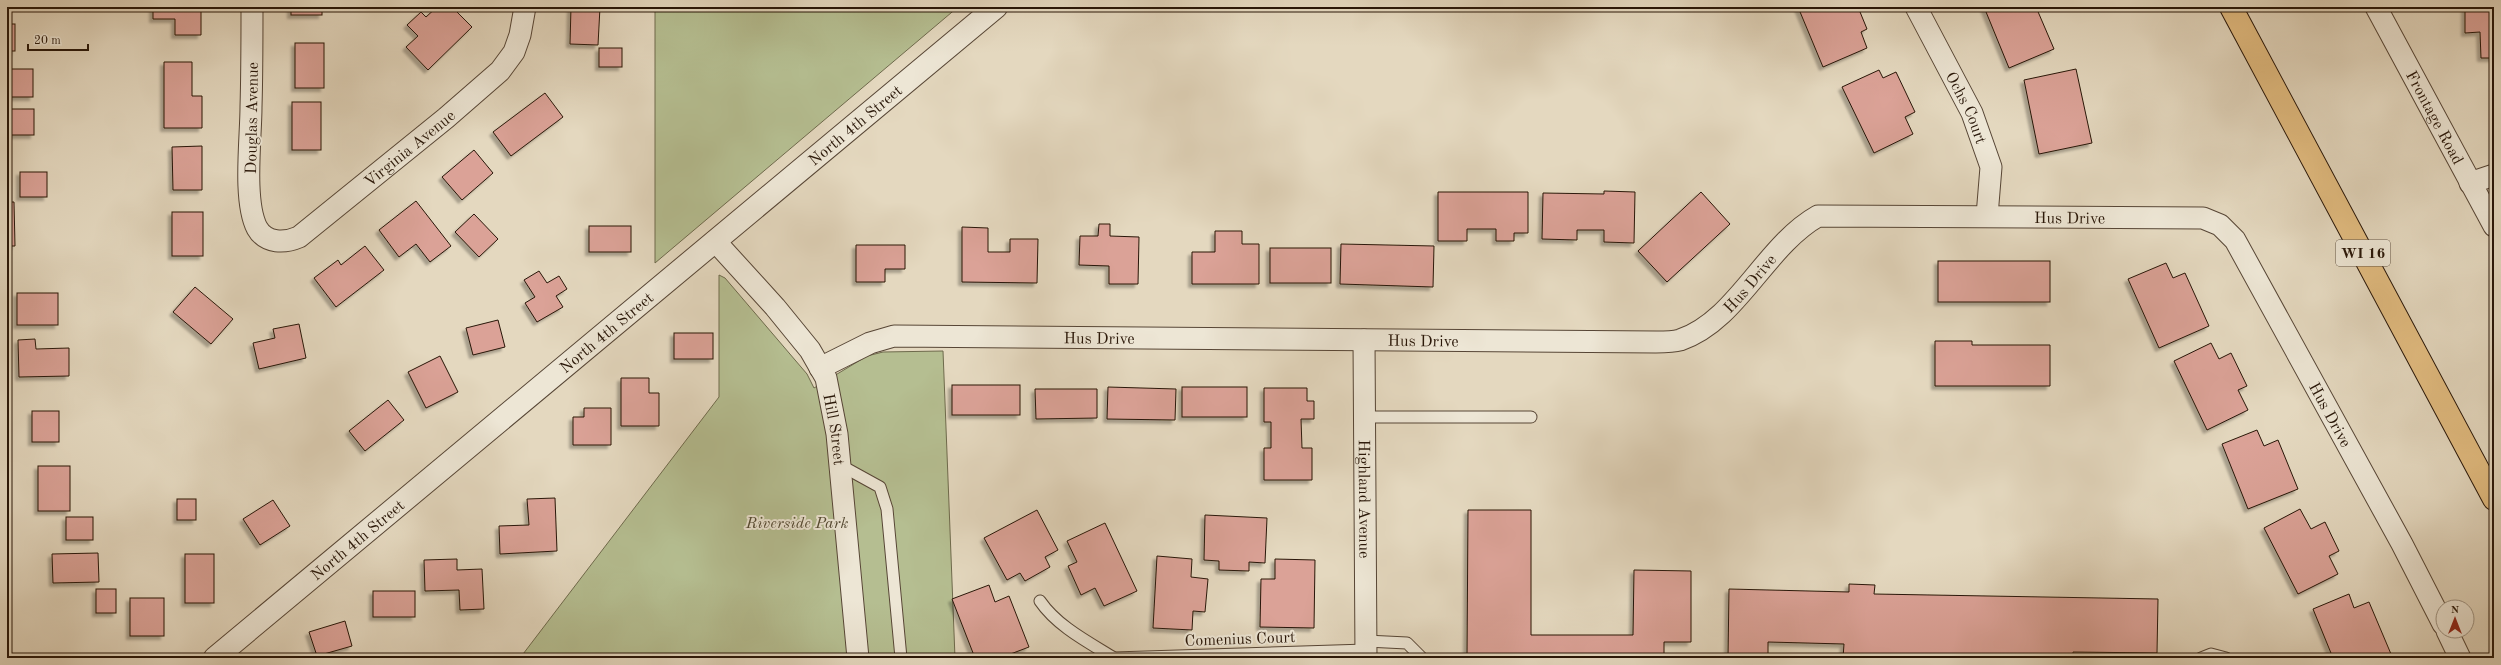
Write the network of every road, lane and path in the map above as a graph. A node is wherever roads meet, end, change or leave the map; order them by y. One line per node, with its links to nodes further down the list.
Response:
1 (252, 7): 11 (street, Douglas Avenue)
2 (525, 7): 11 (street, Virginia Avenue)
3 (996, 7): 12 (street, North 4th Street)
4 (1916, 7): 9 (street, Ochs Court)
5 (2231, 7): 18 (highway, WI 16)
6 (2376, 7): 8 (street, Frontage Road)
7 (2494, 175): 8 (street)
8 (2470, 183): 10 (street, Frontage Road)
9 (1987, 216): 13 (street, Hus Drive); 20 (street, Hus Drive)
10 (2494, 226)
11 (257, 228)
12 (715, 241): 14 (street, Hill Street); 23 (street, North 4th Street)
13 (1364, 340): 14 (street, Hus Drive); 15 (street, Highland Avenue)
14 (820, 368): 17 (street, Hill Street)
15 (1364, 417): 16 (lane); 22 (street, Highland Avenue)
16 (1531, 417)
17 (840, 465): 24 (street, Hill Street); 25 (lane)
18 (2494, 499)
19 (1040, 601): 26 (lane)
20 (2435, 608)
21 (2451, 639): 30 (street)
22 (1366, 649): 26 (lane, Comenius Court); 27 (lane, Comenius Court)
23 (215, 658)
24 (858, 658)
25 (901, 658)
26 (1114, 658)
27 (1422, 658)
28 (2201, 658): 29 (lane)
29 (2226, 658)
30 (2460, 658)

